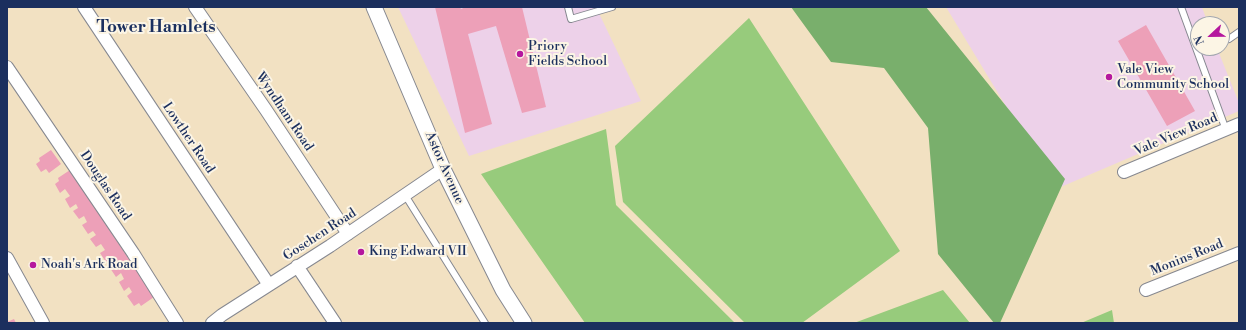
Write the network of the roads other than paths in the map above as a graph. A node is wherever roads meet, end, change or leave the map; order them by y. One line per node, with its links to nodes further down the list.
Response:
1 (84, 7): 19 (street, Lowther Road)
2 (195, 7): 15 (street, Wyndham Road)
3 (374, 7): 12 (street, Astor Avenue)
4 (568, 7): 5 (lane)
5 (612, 7)
6 (1181, 7): 11 (lane)
7 (1239, 32): 8 (lane)
8 (1230, 38)
9 (7, 66): 22 (street, Douglas Road)
10 (1239, 124): 11 (street, Vale View Road)
11 (1226, 130): 13 (street, Vale View Road)
12 (443, 169): 14 (street, Goschen Road); 26 (street, Astor Avenue)
13 (1124, 172)
14 (405, 195): 15 (street, Goschen Road); 25 (lane)
15 (348, 234): 18 (street, Goschen Road)
16 (1239, 253): 20 (street, Monins Road)
17 (7, 258): 21 (street)
18 (297, 266): 19 (street, Goschen Road); 24 (street)
19 (268, 285): 23 (street, Goschen Road)
20 (1146, 290)
21 (43, 323)
22 (177, 323)
23 (212, 323)
24 (335, 323)
25 (485, 323)
26 (524, 323)

